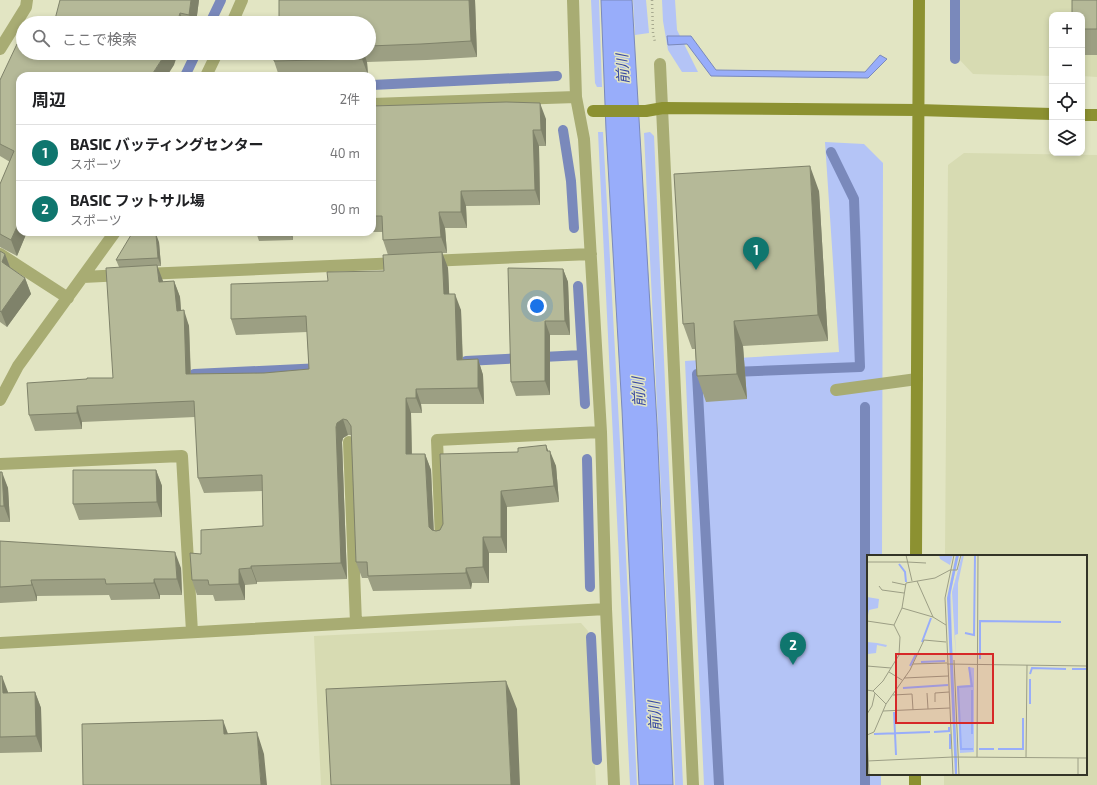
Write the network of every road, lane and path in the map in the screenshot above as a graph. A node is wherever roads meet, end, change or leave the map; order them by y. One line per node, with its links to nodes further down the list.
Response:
1 (27, 0): 6 (street)
2 (242, 0): 7 (street)
3 (573, 0): 13 (street)
4 (652, 0): 11 (path)
5 (919, 0): 16 (street)
6 (20, 16)
7 (235, 16)
8 (16, 23): 9 (street)
9 (0, 49)
10 (214, 60): 12 (street)
11 (660, 64): 15 (street)
12 (208, 72)
13 (576, 97): 14 (street); 17 (street)
14 (376, 104)
15 (663, 108): 16 (street); 17 (street); 39 (street)
16 (918, 110): 18 (street); 26 (street)
17 (578, 111): 23 (street)
18 (1049, 114)
19 (1085, 115): 20 (street)
20 (1097, 115)
21 (112, 236): 24 (street)
22 (0, 254): 25 (street)
23 (591, 254): 24 (street); 29 (street)
24 (83, 277): 25 (street)
25 (68, 298): 28 (street)
26 (917, 379): 27 (street); 33 (street)
27 (836, 390)
28 (0, 400)
29 (601, 432): 32 (street); 34 (street)
30 (350, 442): 35 (street)
31 (0, 464): 36 (street)
32 (441, 539)
33 (916, 555)
34 (606, 609): 35 (street); 38 (street)
35 (356, 623): 36 (street)
36 (192, 632): 37 (street)
37 (0, 643)
38 (614, 785)
39 (693, 785)

